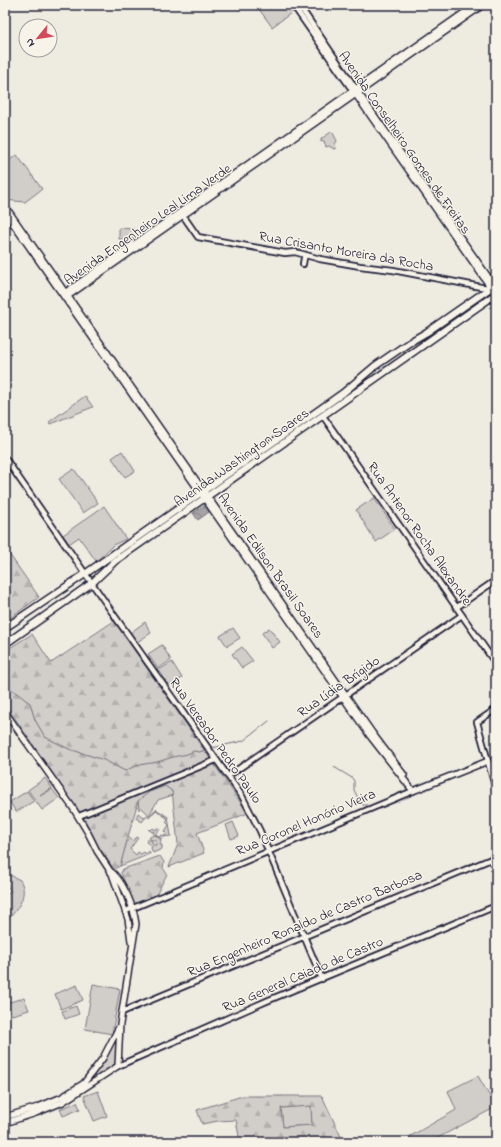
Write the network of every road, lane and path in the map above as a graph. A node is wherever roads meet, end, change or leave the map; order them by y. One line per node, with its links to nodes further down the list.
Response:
1 (293, 5): 5 (street, Avenida Conselheiro Gomes de Freitas)
2 (299, 5): 5 (street, Avenida Conselheiro Gomes de Freitas)
3 (475, 5): 5 (main road, Avenida Engenheiro Leal Lima Verde)
4 (483, 5): 5 (main road, Avenida Engenheiro Leal Lima Verde)
5 (356, 92): 8 (main road, Avenida Engenheiro Leal Lima Verde); 11 (main road, Avenida Conselheiro Gomes de Freitas)
6 (5, 206): 12 (main road, Avenida Edilson Brasil Soares)
7 (5, 212): 12 (main road, Avenida Edilson Brasil Soares)
8 (182, 214): 9 (street, Rua Crisanto Moreira da Rocha); 12 (main road, Avenida Engenheiro Leal Lima Verde)
9 (306, 255): 10 (street); 11 (street, Rua Crisanto Moreira da Rocha)
10 (303, 264)
11 (494, 286): 13 (main road, Avenida Conselheiro Gomes de Freitas); 16 (highway, Avenida Washington Soares)
12 (65, 294): 16 (main road, Avenida Edilson Brasil Soares)
13 (496, 294): 14 (highway, Avenida Washington Soares)
14 (323, 416): 17 (highway, Avenida Washington Soares); 21 (street, Rua Antenor Rocha Alexandre)
15 (5, 458): 18 (street, Rua Vereador Pedro Paulo)
16 (202, 492): 17 (main road, Avenida Edilson Brasil Soares); 18 (highway, Avenida Washington Soares)
17 (206, 498): 20 (highway, Avenida Washington Soares); 26 (main road, Avenida Edilson Brasil Soares)
18 (85, 574): 20 (street, Rua Vereador Pedro Paulo); 23 (highway, Avenida Washington Soares)
19 (496, 580): 21 (street)
20 (92, 583): 24 (highway, Avenida Washington Soares); 29 (street, Rua Vereador Pedro Paulo)
21 (457, 607): 22 (street, Rua Antenor Rocha Alexandre)
22 (462, 615): 25 (street, Rua Antenor Rocha Alexandre); 26 (street, Rua Lídia Brígido)
23 (5, 628)
24 (5, 644)
25 (496, 664)
26 (345, 697): 31 (street, Rua Lídia Brígido); 33 (main road, Avenida Edilson Brasil Soares)
27 (496, 709): 30 (street)
28 (5, 712): 34 (main road)
29 (216, 760): 31 (street, Rua Vereador Pedro Paulo); 34 (street)
30 (488, 761): 32 (main road); 33 (main road, Rua Coronel Honório Vieira)
31 (228, 776): 35 (street, Rua Vereador Pedro Paulo)
32 (496, 790)
33 (413, 792): 35 (street, Rua Coronel Honório Vieira)
34 (79, 816): 37 (main road)
35 (269, 852): 39 (street, Rua Coronel Honório Vieira); 41 (street, Rua Vereador Pedro Paulo)
36 (496, 857): 41 (street, Rua Engenheiro Ronaldo de Castro Barbosa)
37 (109, 870): 39 (main road); 40 (main road)
38 (496, 906): 43 (street, Rua General Caiado de Castro)
39 (133, 908): 40 (street, Rua Coronel Honório Vieira); 42 (main road)
40 (126, 911): 42 (main road)
41 (305, 937): 43 (street, Rua Vereador Pedro Paulo); 44 (street, Rua Engenheiro Ronaldo de Castro Barbosa)
42 (132, 948): 44 (main road)
43 (322, 979): 46 (street, Rua General Caiado de Castro)
44 (122, 1012): 45 (main road)
45 (120, 1024): 46 (main road); 47 (main road)
46 (118, 1066): 47 (main road)
47 (50, 1105): 48 (main road); 49 (main road)
48 (5, 1117)
49 (5, 1123)

